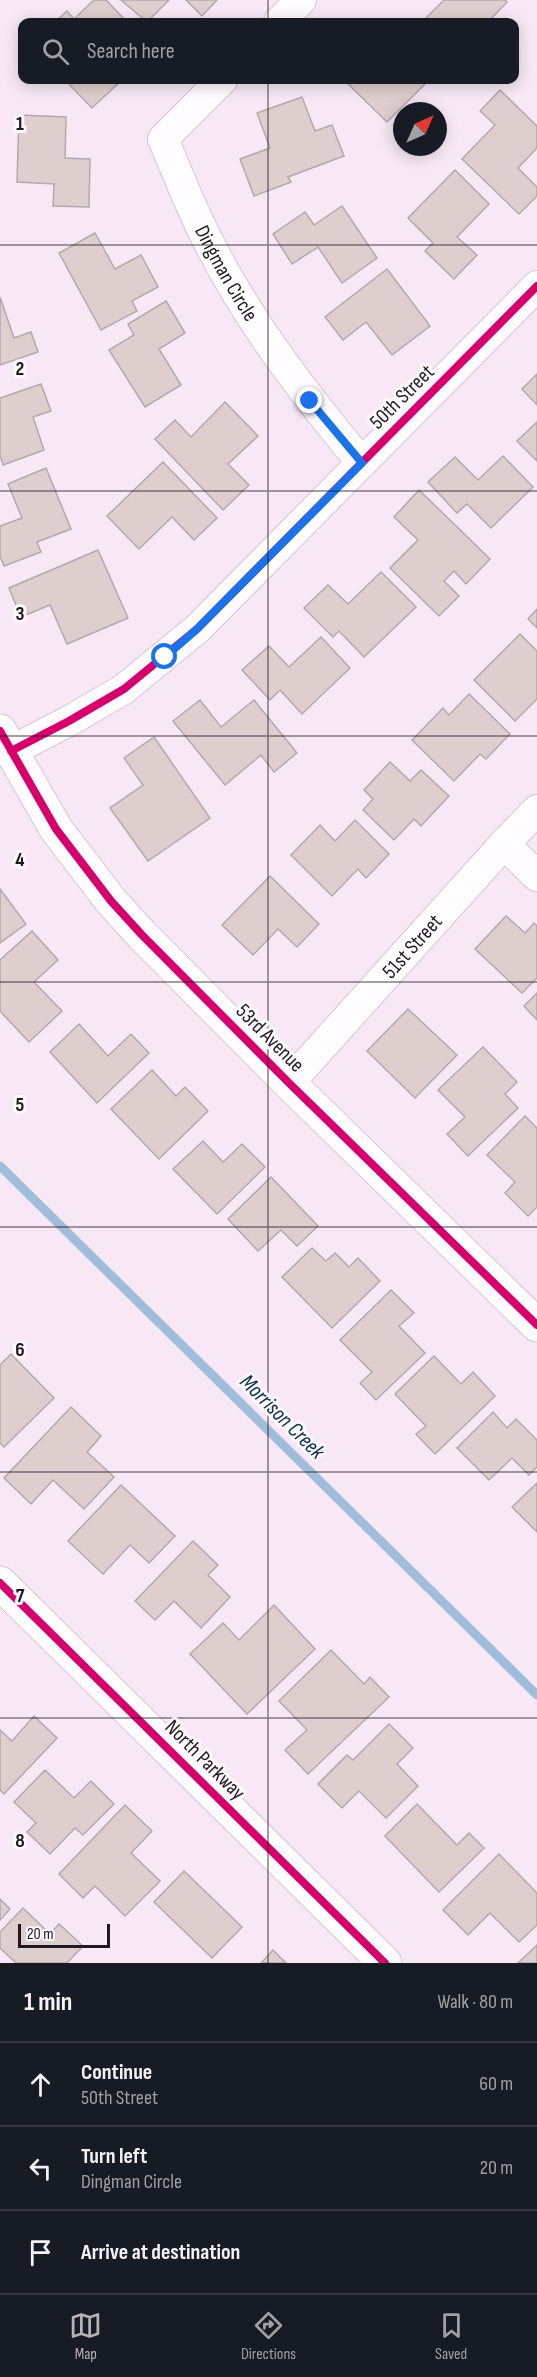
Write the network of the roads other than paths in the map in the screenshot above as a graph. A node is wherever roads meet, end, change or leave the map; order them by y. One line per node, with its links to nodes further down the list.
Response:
1 (302, 0): 2 (street)
2 (283, 18)
3 (218, 84): 5 (street, Dingman Circle)
4 (537, 286): 5 (street, 50th Street)
5 (362, 463): 6 (street, 50th Street)
6 (5, 741): 10 (street, 53rd Avenue)
7 (537, 810): 8 (street, 51st Street)
8 (504, 844): 9 (street); 10 (street, 51st Street)
9 (537, 876)
10 (289, 1083): 11 (street, 53rd Avenue)
11 (537, 1325)
12 (0, 1583): 13 (street, North Parkway)
13 (385, 1963)

